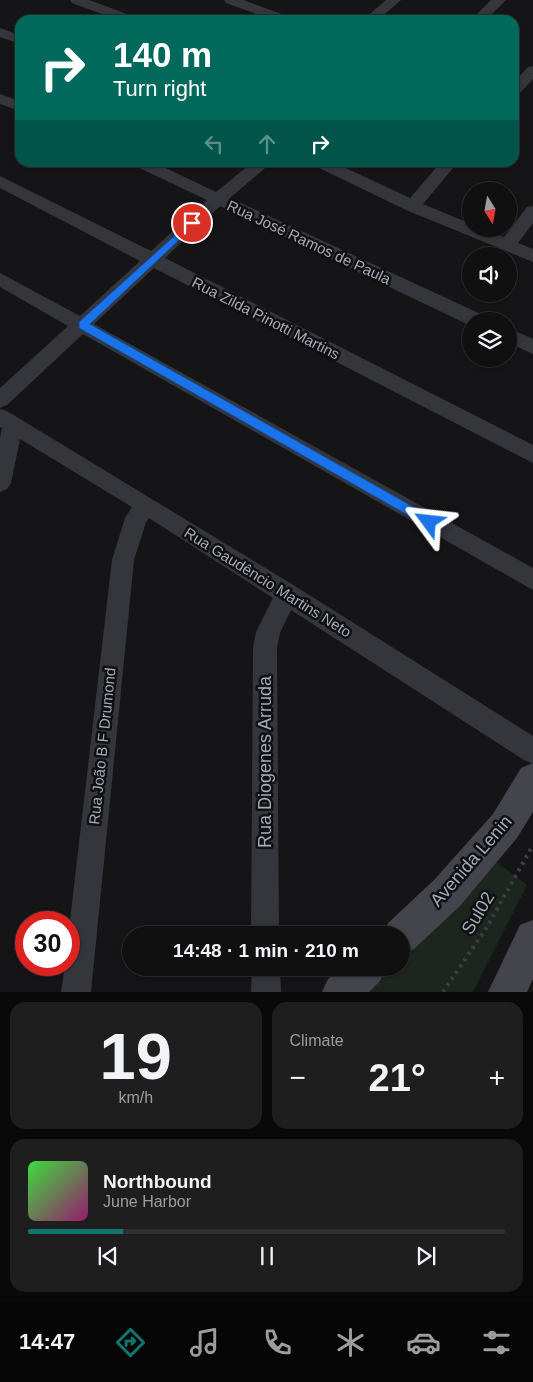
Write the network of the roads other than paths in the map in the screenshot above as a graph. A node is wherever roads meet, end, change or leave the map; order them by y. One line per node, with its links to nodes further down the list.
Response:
1 (77, 0): 5 (street)
2 (231, 0): 6 (street)
3 (499, 0): 8 (street)
4 (386, 1): 7 (street)
5 (117, 15)
6 (272, 15)
7 (374, 15)
8 (483, 15)
9 (0, 32): 10 (street)
10 (15, 38)
11 (533, 70): 12 (street)
12 (519, 86)
13 (0, 98): 14 (street)
14 (15, 105)
15 (150, 167): 20 (street, Rua José Ramos de Paula)
16 (258, 167): 20 (street)
17 (331, 167): 21 (street)
18 (446, 167): 21 (street)
19 (0, 181): 25 (street, Rua Zilda Pinotti Martins)
20 (218, 199): 25 (street); 27 (street, Rua José Ramos de Paula)
21 (412, 206): 23 (street)
22 (533, 212): 23 (street)
23 (507, 245): 24 (street)
24 (533, 256)
25 (152, 259): 28 (street); 33 (street, Rua Zilda Pinotti Martins)
26 (0, 279): 28 (street)
27 (462, 313)
28 (83, 325): 31 (street); 36 (street)
29 (517, 340): 30 (street)
30 (533, 347)
31 (0, 400)
32 (7, 421): 34 (street); 35 (street, Rua Gaudêncio Martins Neto)
33 (533, 454)
34 (0, 483)
35 (146, 505): 37 (street, Rua Gaudêncio Martins Neto); 45 (street, Rua João B F Drumond)
36 (533, 580)
37 (286, 593): 38 (street, Rua Gaudêncio Martins Neto); 40 (street, Rua Diogenes Arruda)
38 (533, 751)
39 (533, 780): 41 (main road, Avenida Lenin)
40 (266, 926)
41 (410, 928)
42 (533, 938): 48 (main road)
43 (266, 976): 46 (street)
44 (359, 976): 47 (main road)
45 (76, 992)
46 (266, 992)
47 (342, 992)
48 (507, 992)

